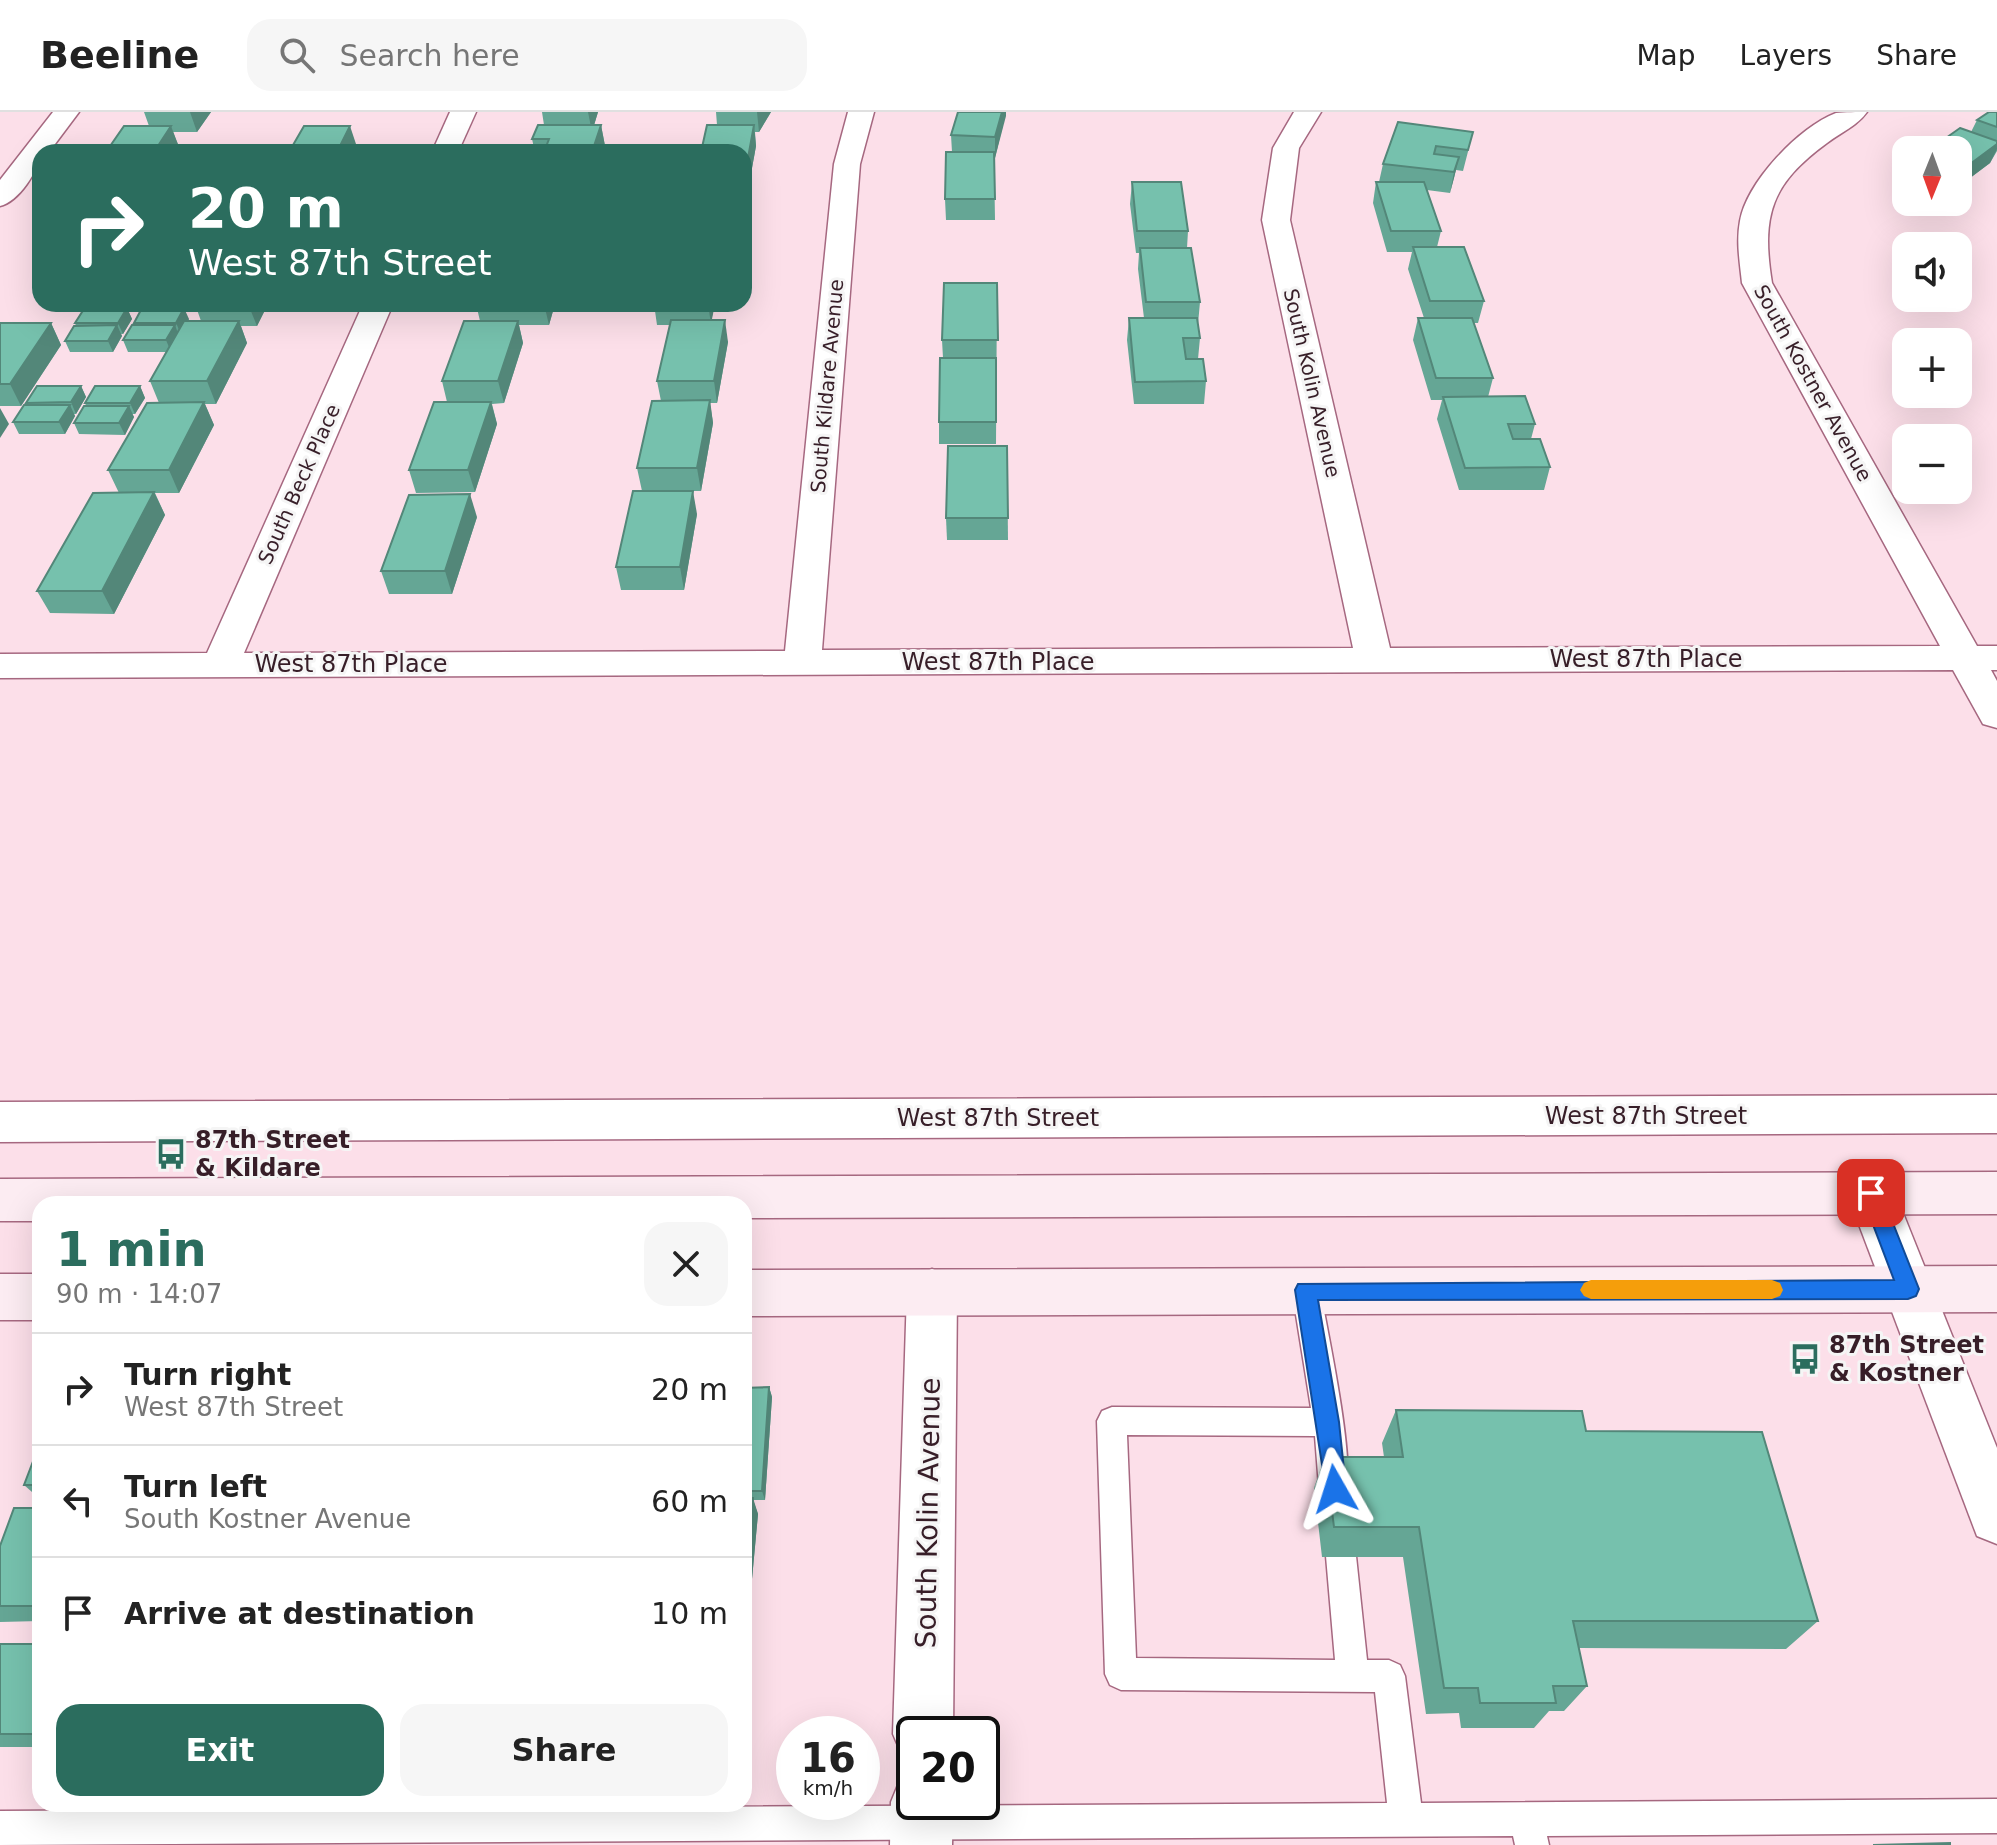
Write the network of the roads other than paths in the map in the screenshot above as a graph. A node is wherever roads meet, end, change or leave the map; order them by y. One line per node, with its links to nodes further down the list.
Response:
1 (66, 112): 6 (street)
2 (463, 112): 7 (street)
3 (861, 112): 13 (street, South Kildare Avenue)
4 (1308, 112): 12 (street, South Kolin Avenue)
5 (1854, 112): 11 (street, South Kostner Avenue)
6 (41, 144)
7 (449, 144)
8 (32, 156): 9 (street)
9 (0, 198)
10 (374, 312): 14 (street, South Beck Place)
11 (1981, 658): 12 (street, West 87th Place); 16 (street, South Kostner Avenue)
12 (1374, 660): 13 (street, West 87th Place)
13 (802, 662): 14 (street, West 87th Place)
14 (220, 665): 15 (street, West 87th Place)
15 (0, 666)
16 (1997, 715)
17 (1997, 1114): 18 (street, West 87th Street)
18 (0, 1122)
19 (1871, 1193): 20 (main road); 21 (main road); 24 (street)
20 (1997, 1193)
21 (752, 1197)
22 (0, 1200): 23 (main road)
23 (32, 1200)
24 (1908, 1289): 25 (main road); 26 (main road); 33 (street)
25 (1997, 1289)
26 (1306, 1290): 27 (main road); 31 (lane)
27 (932, 1292): 28 (main road); 36 (street, South Kolin Avenue)
28 (752, 1293)
29 (0, 1297): 30 (main road)
30 (32, 1297)
31 (1328, 1422): 32 (lane); 35 (lane)
32 (1335, 1489)
33 (1997, 1517)
34 (1341, 1556): 35 (lane)
35 (1353, 1676): 38 (lane)
36 (923, 1716)
37 (1997, 1816): 41 (lane)
38 (1406, 1818): 39 (lane); 41 (lane)
39 (921, 1823): 42 (lane)
40 (0, 1828): 42 (lane)
41 (1530, 1832)
42 (329, 1835)

